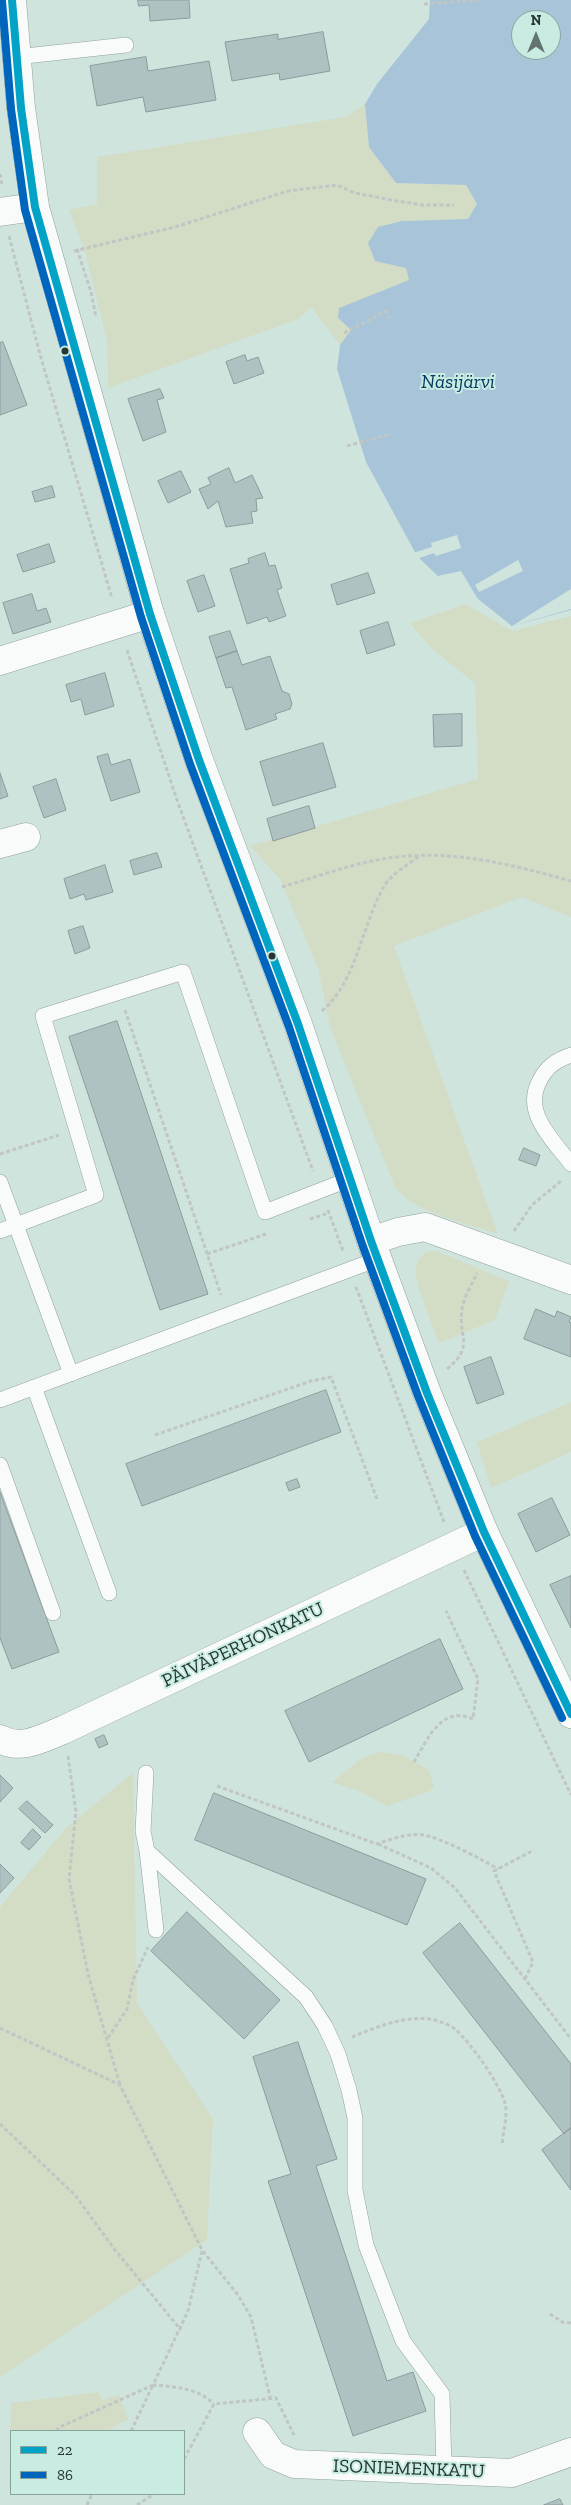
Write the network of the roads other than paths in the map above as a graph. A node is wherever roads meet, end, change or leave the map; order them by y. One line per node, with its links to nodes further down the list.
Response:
1 (12, 0): 3 (main road)
2 (126, 44): 3 (lane)
3 (16, 57): 4 (main road)
4 (35, 207): 5 (main road); 6 (main road)
5 (0, 212)
6 (150, 614): 7 (main road); 12 (main road)
7 (0, 661)
8 (26, 837): 9 (main road)
9 (0, 844)
10 (571, 1055): 11 (lane)
11 (571, 1164)
12 (350, 1179): 14 (lane); 16 (main road)
13 (0, 1182): 14 (lane)
14 (16, 1225): 15 (lane); 18 (lane)
15 (0, 1231)
16 (375, 1250): 17 (main road); 18 (lane); 22 (main road)
17 (571, 1280)
18 (71, 1374): 19 (lane)
19 (34, 1388): 20 (lane); 23 (lane)
20 (0, 1400)
21 (0, 1465): 24 (lane)
22 (484, 1532): 25 (main road); 26 (main road, PÄIVÄPERHONKATU)
23 (109, 1593)
24 (53, 1613)
25 (571, 1714)
26 (0, 1739)
27 (146, 1773): 28 (lane)
28 (147, 1851): 29 (lane); 32 (lane)
29 (156, 1930)
30 (257, 2432): 32 (main road, ISONIEMENKATU)
31 (571, 2452): 32 (main road, ISONIEMENKATU)
32 (444, 2470)

